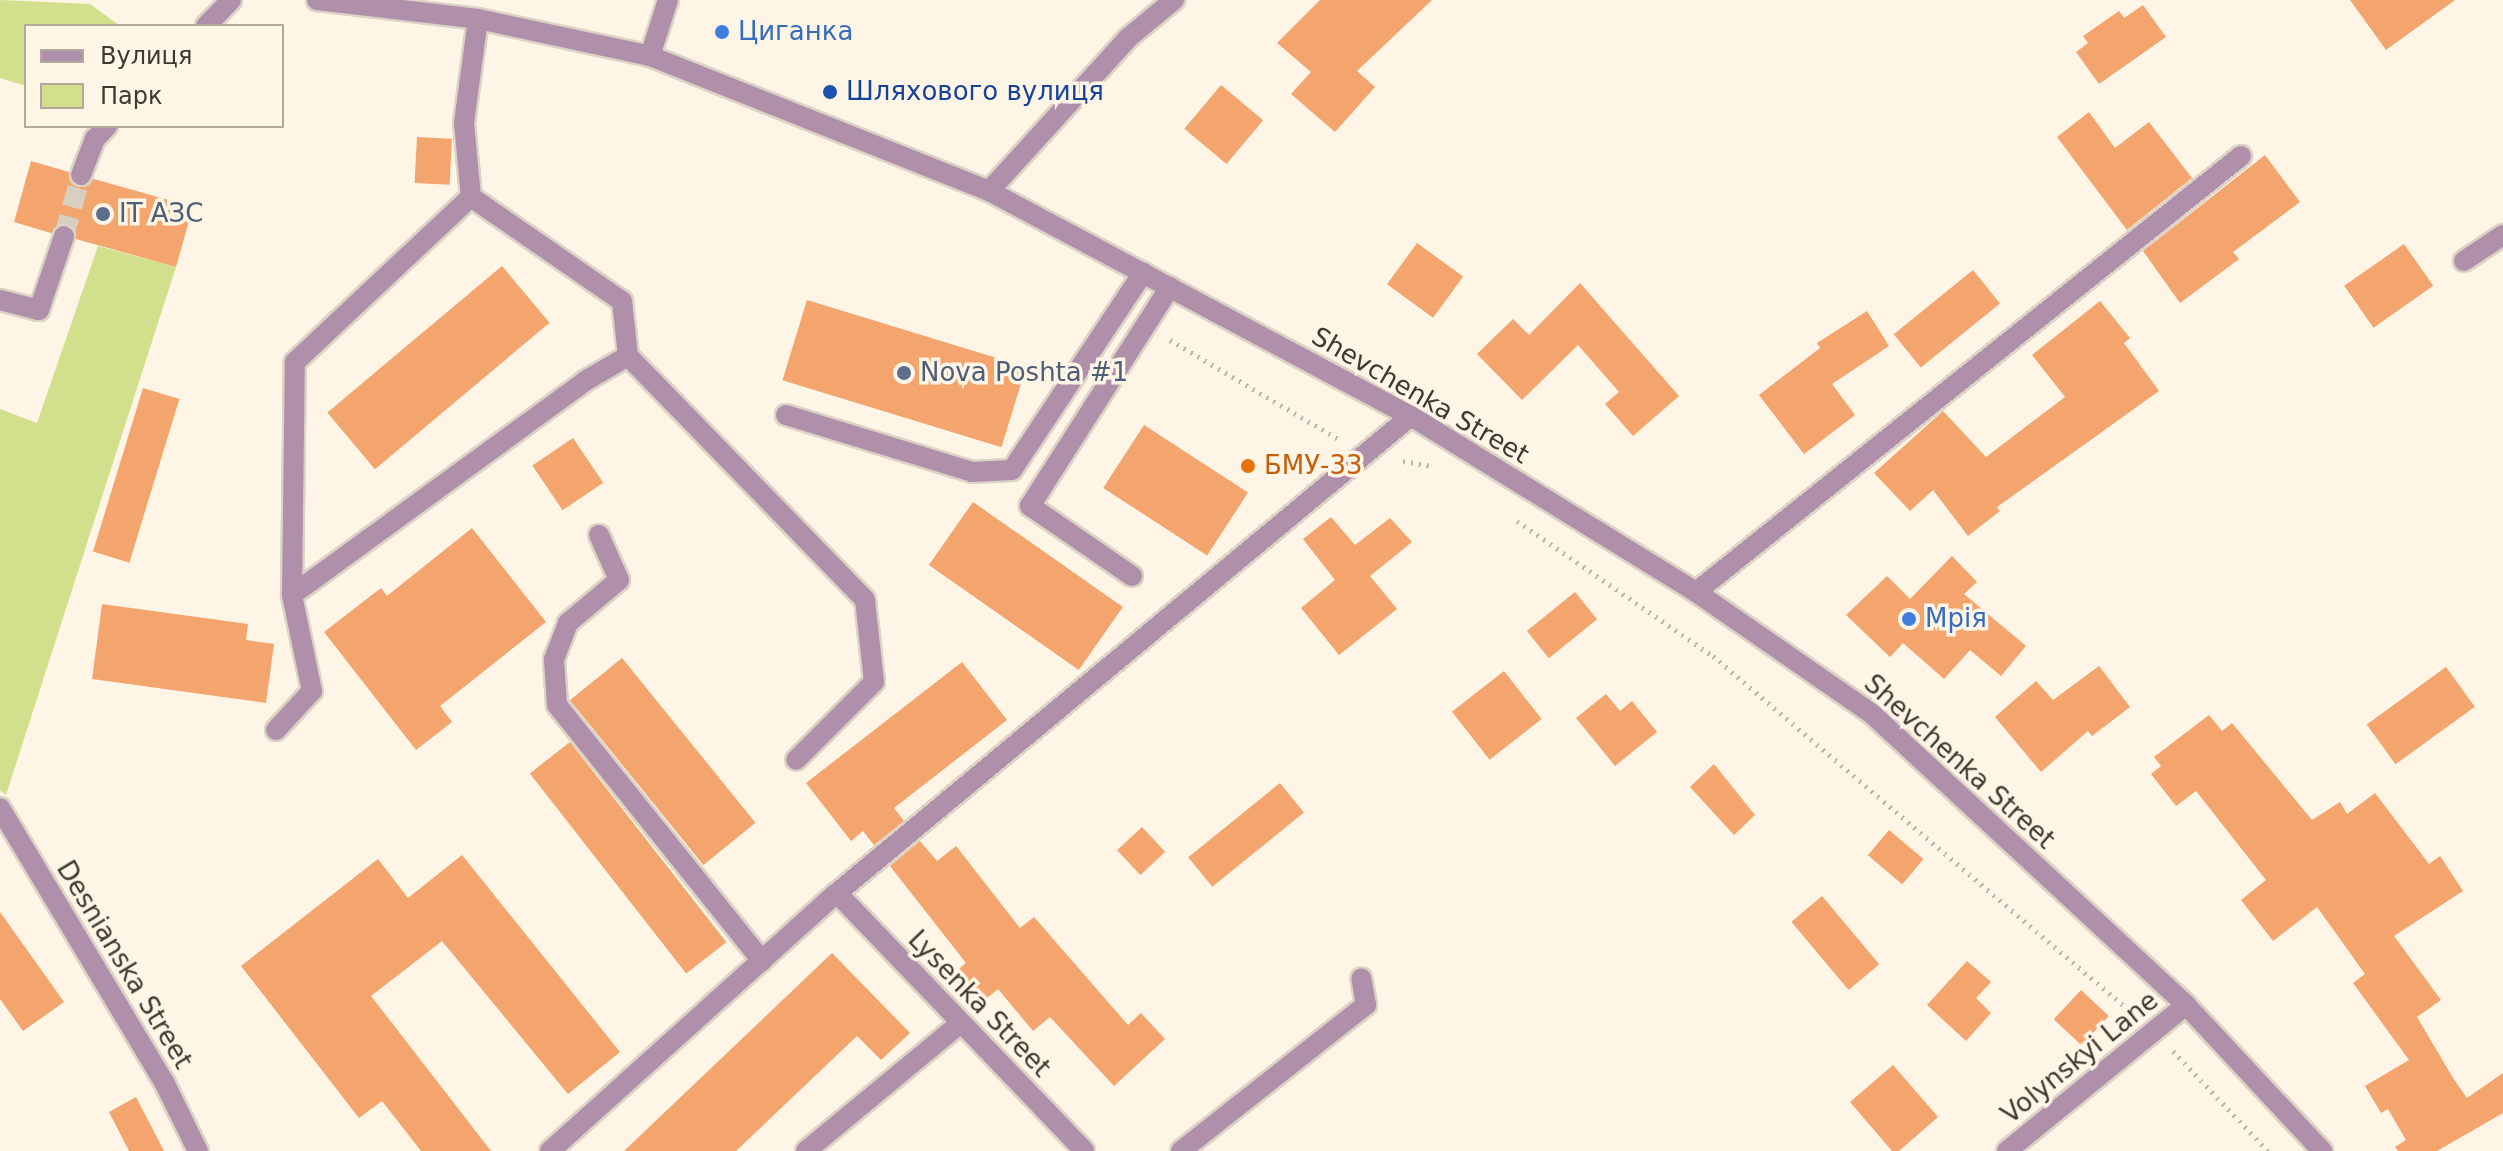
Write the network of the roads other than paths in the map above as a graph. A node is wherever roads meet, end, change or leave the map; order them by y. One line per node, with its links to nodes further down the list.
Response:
1 (231, 0): 6 (street)
2 (317, 0): 5 (street, Shevchenka Street)
3 (668, 0): 7 (street)
4 (1174, 0): 11 (street)
5 (478, 19): 7 (street, Shevchenka Street); 12 (street)
6 (208, 24)
7 (650, 56): 11 (street, Shevchenka Street)
8 (105, 128): 10 (street)
9 (2241, 156): 24 (street)
10 (81, 175)
11 (989, 191): 16 (street, Shevchenka Street)
12 (471, 197): 19 (street); 25 (street)
13 (2503, 235): 15 (street)
14 (64, 236): 18 (street)
15 (2464, 261)
16 (1143, 273): 17 (street, Shevchenka Street); 20 (street)
17 (1170, 287): 21 (street, Shevchenka Street); 23 (street)
18 (0, 300)
19 (628, 356): 25 (street); 27 (street)
20 (786, 415)
21 (1411, 416): 24 (street, Shevchenka Street); 29 (street)
22 (599, 535): 30 (street)
23 (1132, 576)
24 (1696, 592): 32 (street, Shevchenka Street)
25 (292, 595): 26 (street)
26 (276, 730)
27 (796, 760)
28 (0, 808): 34 (street, Desnianska Street)
29 (837, 893): 30 (street); 33 (street, Lysenka Street)
30 (762, 961): 35 (street)
31 (1361, 978): 38 (street)
32 (2186, 1005): 39 (street, Volynskyi Lane); 40 (street, Shevchenka Street)
33 (961, 1023): 36 (street); 37 (street, Lysenka Street)
34 (198, 1151)
35 (550, 1151)
36 (806, 1151)
37 (1084, 1151)
38 (1181, 1151)
39 (2007, 1151)
40 (2322, 1151)

